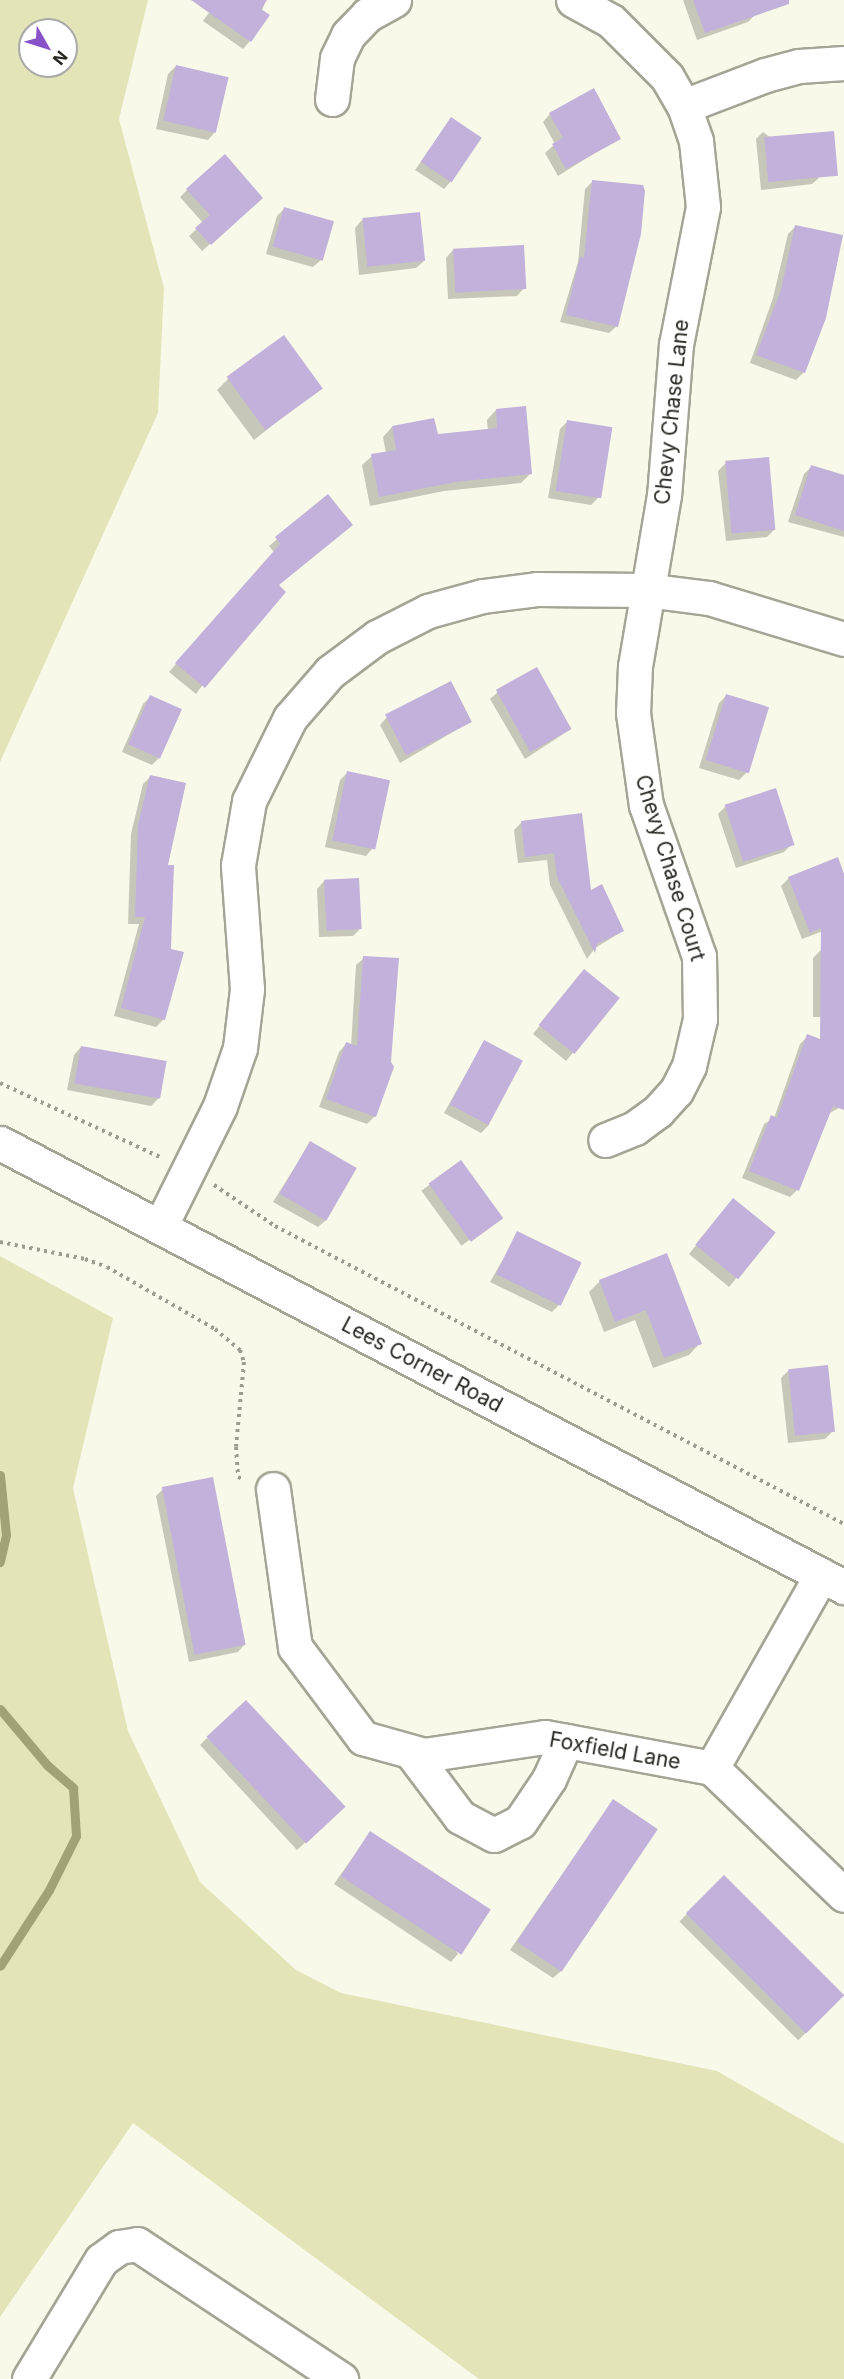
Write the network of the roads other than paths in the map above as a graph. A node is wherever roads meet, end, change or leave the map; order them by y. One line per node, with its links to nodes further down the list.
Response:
1 (394, 0): 4 (street)
2 (573, 0): 5 (street, Chevy Chase Lane)
3 (844, 63): 5 (street)
4 (332, 99)
5 (684, 106): 6 (street, Chevy Chase Lane)
6 (646, 590): 7 (street); 8 (street, Chevy Chase Court); 10 (street)
7 (844, 639)
8 (605, 1140)
9 (0, 1143): 10 (street, Lees Corner Road)
10 (160, 1227): 12 (street, Lees Corner Road)
11 (273, 1489): 14 (street, Foxfield Lane)
12 (832, 1581): 15 (street)
13 (566, 1741): 14 (street, Foxfield Lane); 14 (street); 15 (street, Foxfield Lane)
14 (411, 1752)
15 (712, 1768): 16 (street)
16 (844, 1895)
17 (29, 2379): 18 (street)
18 (341, 2379)

